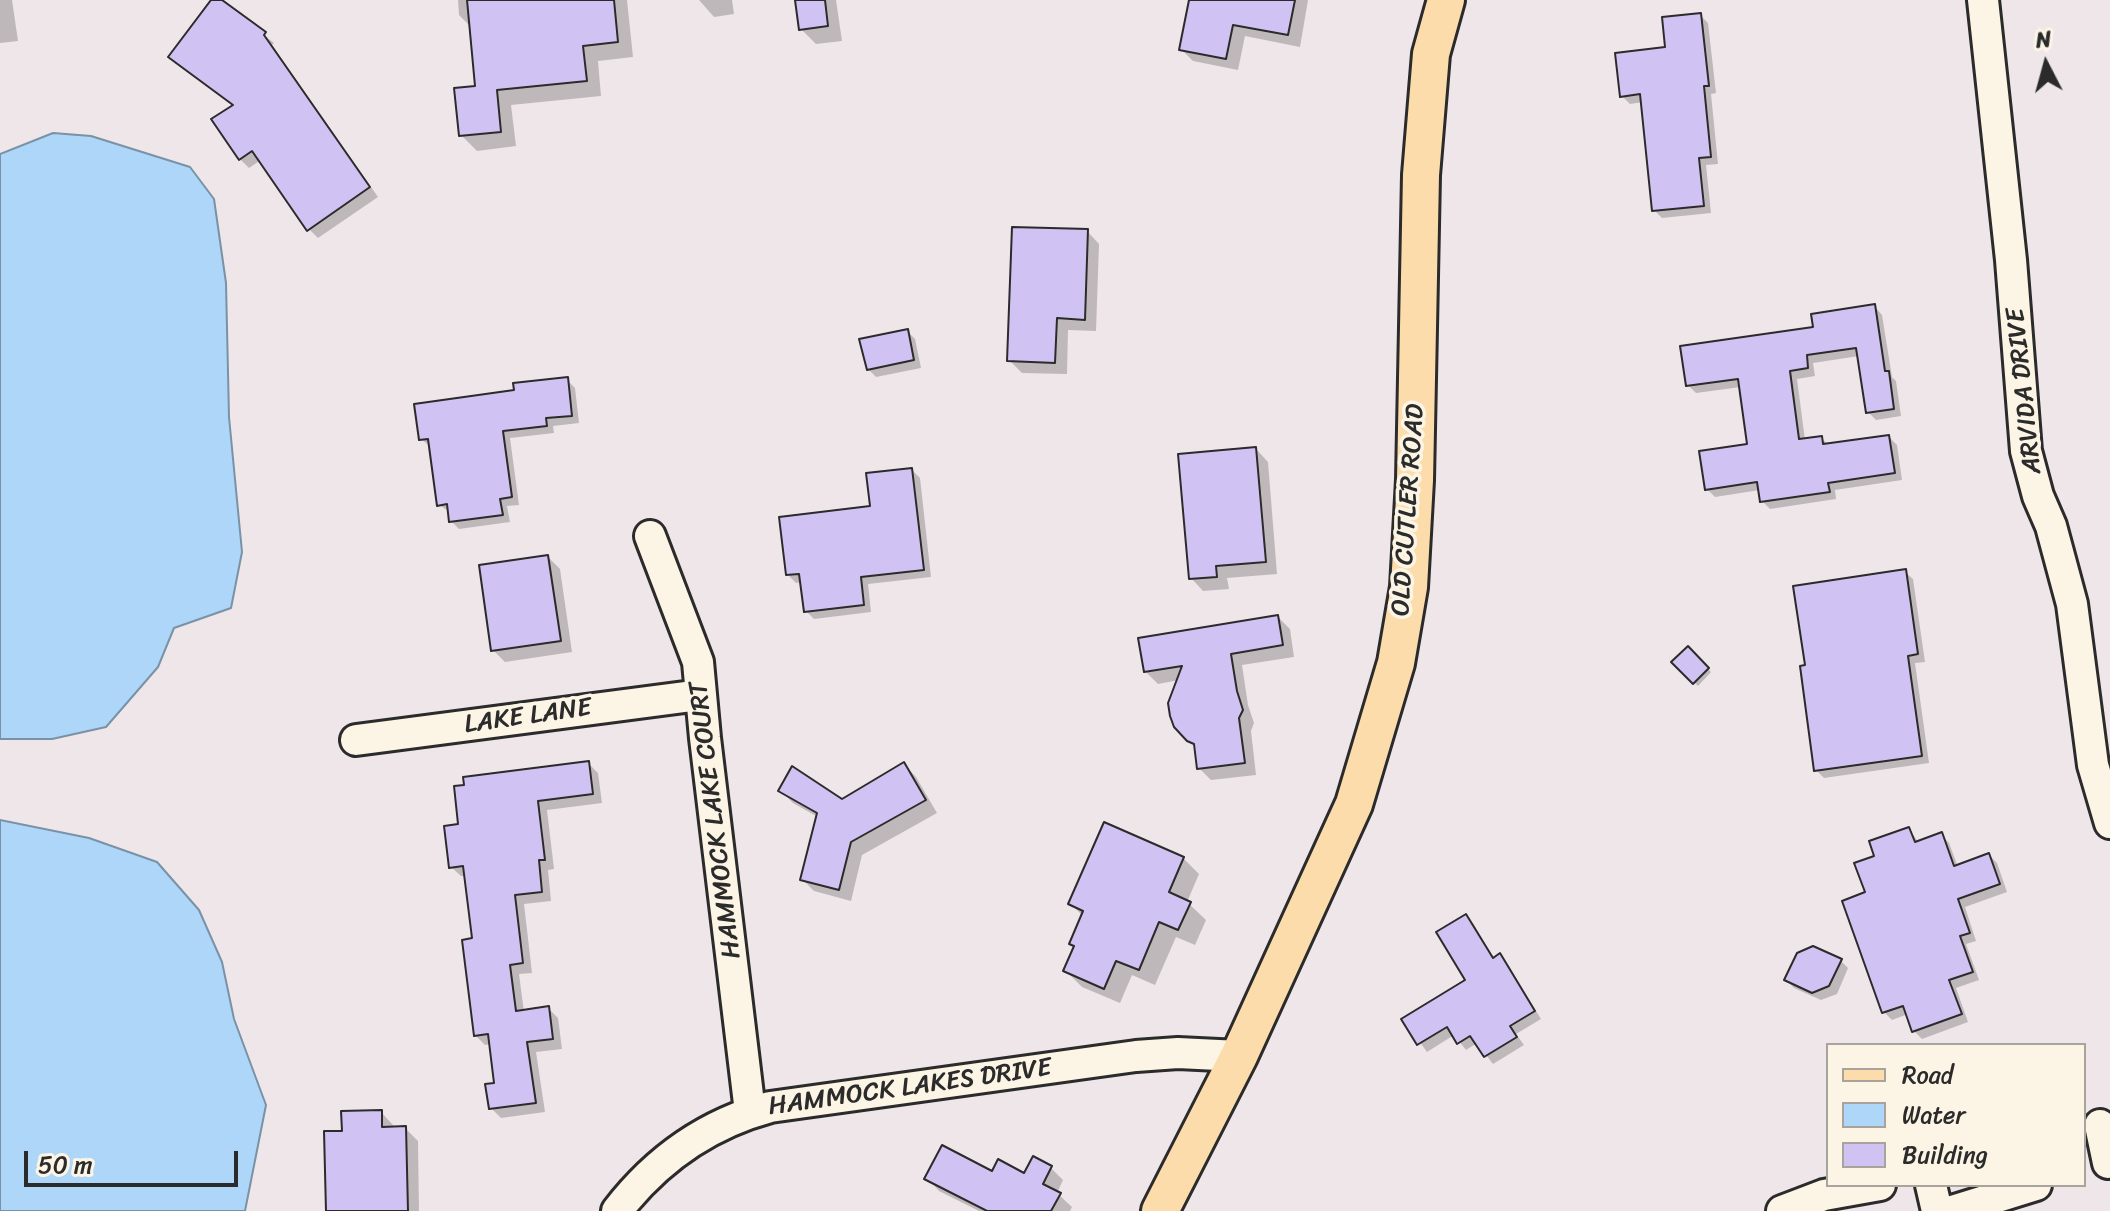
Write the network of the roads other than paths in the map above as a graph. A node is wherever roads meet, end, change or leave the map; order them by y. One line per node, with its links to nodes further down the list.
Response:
1 (1446, 0): 7 (main road, OLD CUTLER ROAD)
2 (1983, 0): 6 (street, ARVIDA DRIVE)
3 (650, 536): 4 (street, HAMMOCK LAKE COURT)
4 (700, 695): 5 (street, LAKE LANE); 8 (street, HAMMOCK LAKE COURT)
5 (356, 740)
6 (2110, 823)
7 (1239, 1056): 8 (street, HAMMOCK LAKES DRIVE); 15 (main road, OLD CUTLER ROAD)
8 (750, 1112): 14 (street, HAMMOCK LAKES DRIVE)
9 (2098, 1126): 10 (street)
10 (2101, 1165)
11 (1869, 1187): 16 (street)
12 (1931, 1187): 17 (street)
13 (2030, 1187): 18 (street)
14 (617, 1211)
15 (1162, 1211)
16 (1782, 1211)
17 (1937, 1211)
18 (1952, 1211)

